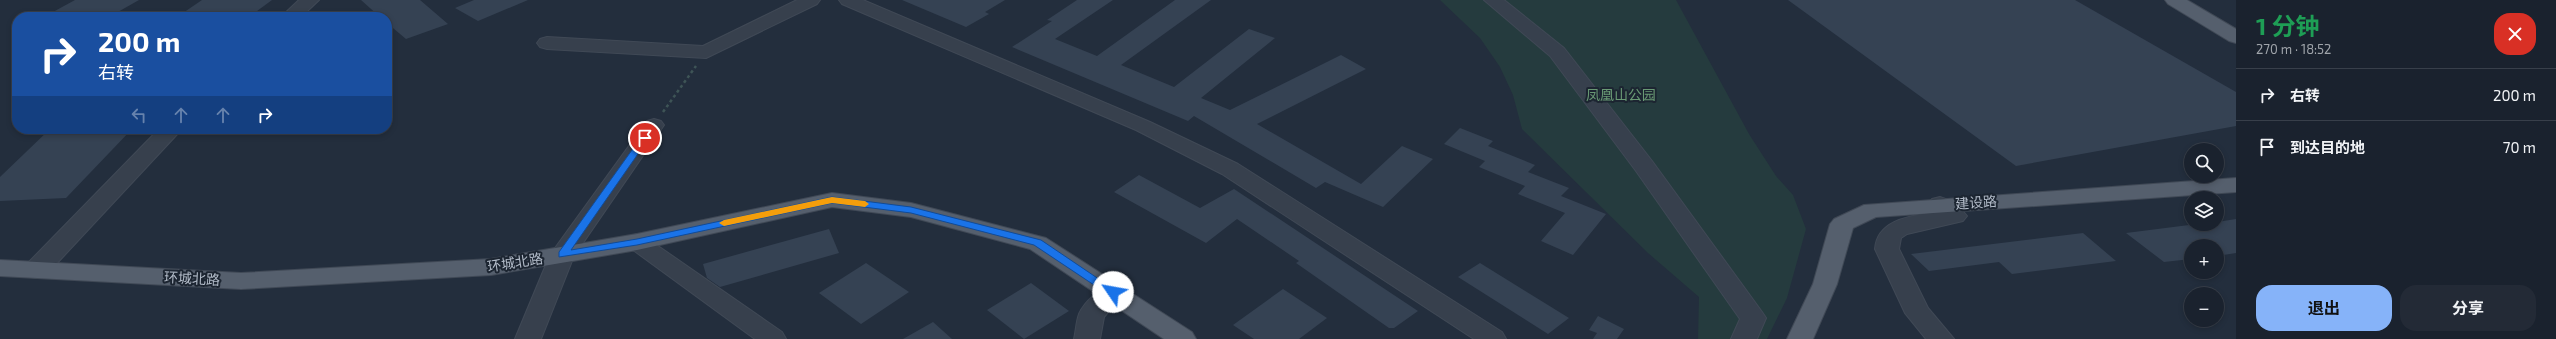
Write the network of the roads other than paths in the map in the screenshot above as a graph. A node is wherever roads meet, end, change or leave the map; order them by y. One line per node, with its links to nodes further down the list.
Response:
1 (310, 0): 7 (street)
2 (811, 0): 10 (street)
3 (848, 0): 24 (street)
4 (1493, 0): 25 (street)
5 (2174, 0): 9 (main road)
6 (2189, 0): 8 (main road)
7 (296, 12)
8 (2236, 28)
9 (2236, 37)
10 (547, 43)
11 (654, 125): 16 (street)
12 (166, 134): 18 (street)
13 (2236, 185): 14 (main road, 建设路)
14 (1940, 204): 26 (main road, 建设路); 27 (street)
15 (637, 242): 16 (main road, 环城北路); 19 (main road, 环城北路); 21 (street)
16 (562, 255): 18 (main road, 环城北路); 20 (street)
17 (0, 268): 18 (main road, 环城北路)
18 (36, 270)
19 (1113, 292): 22 (street); 23 (main road, 环城北路)
20 (528, 339)
21 (773, 339)
22 (1087, 339)
23 (1183, 339)
24 (1493, 339)
25 (1744, 339)
26 (1800, 339)
27 (1941, 339)

